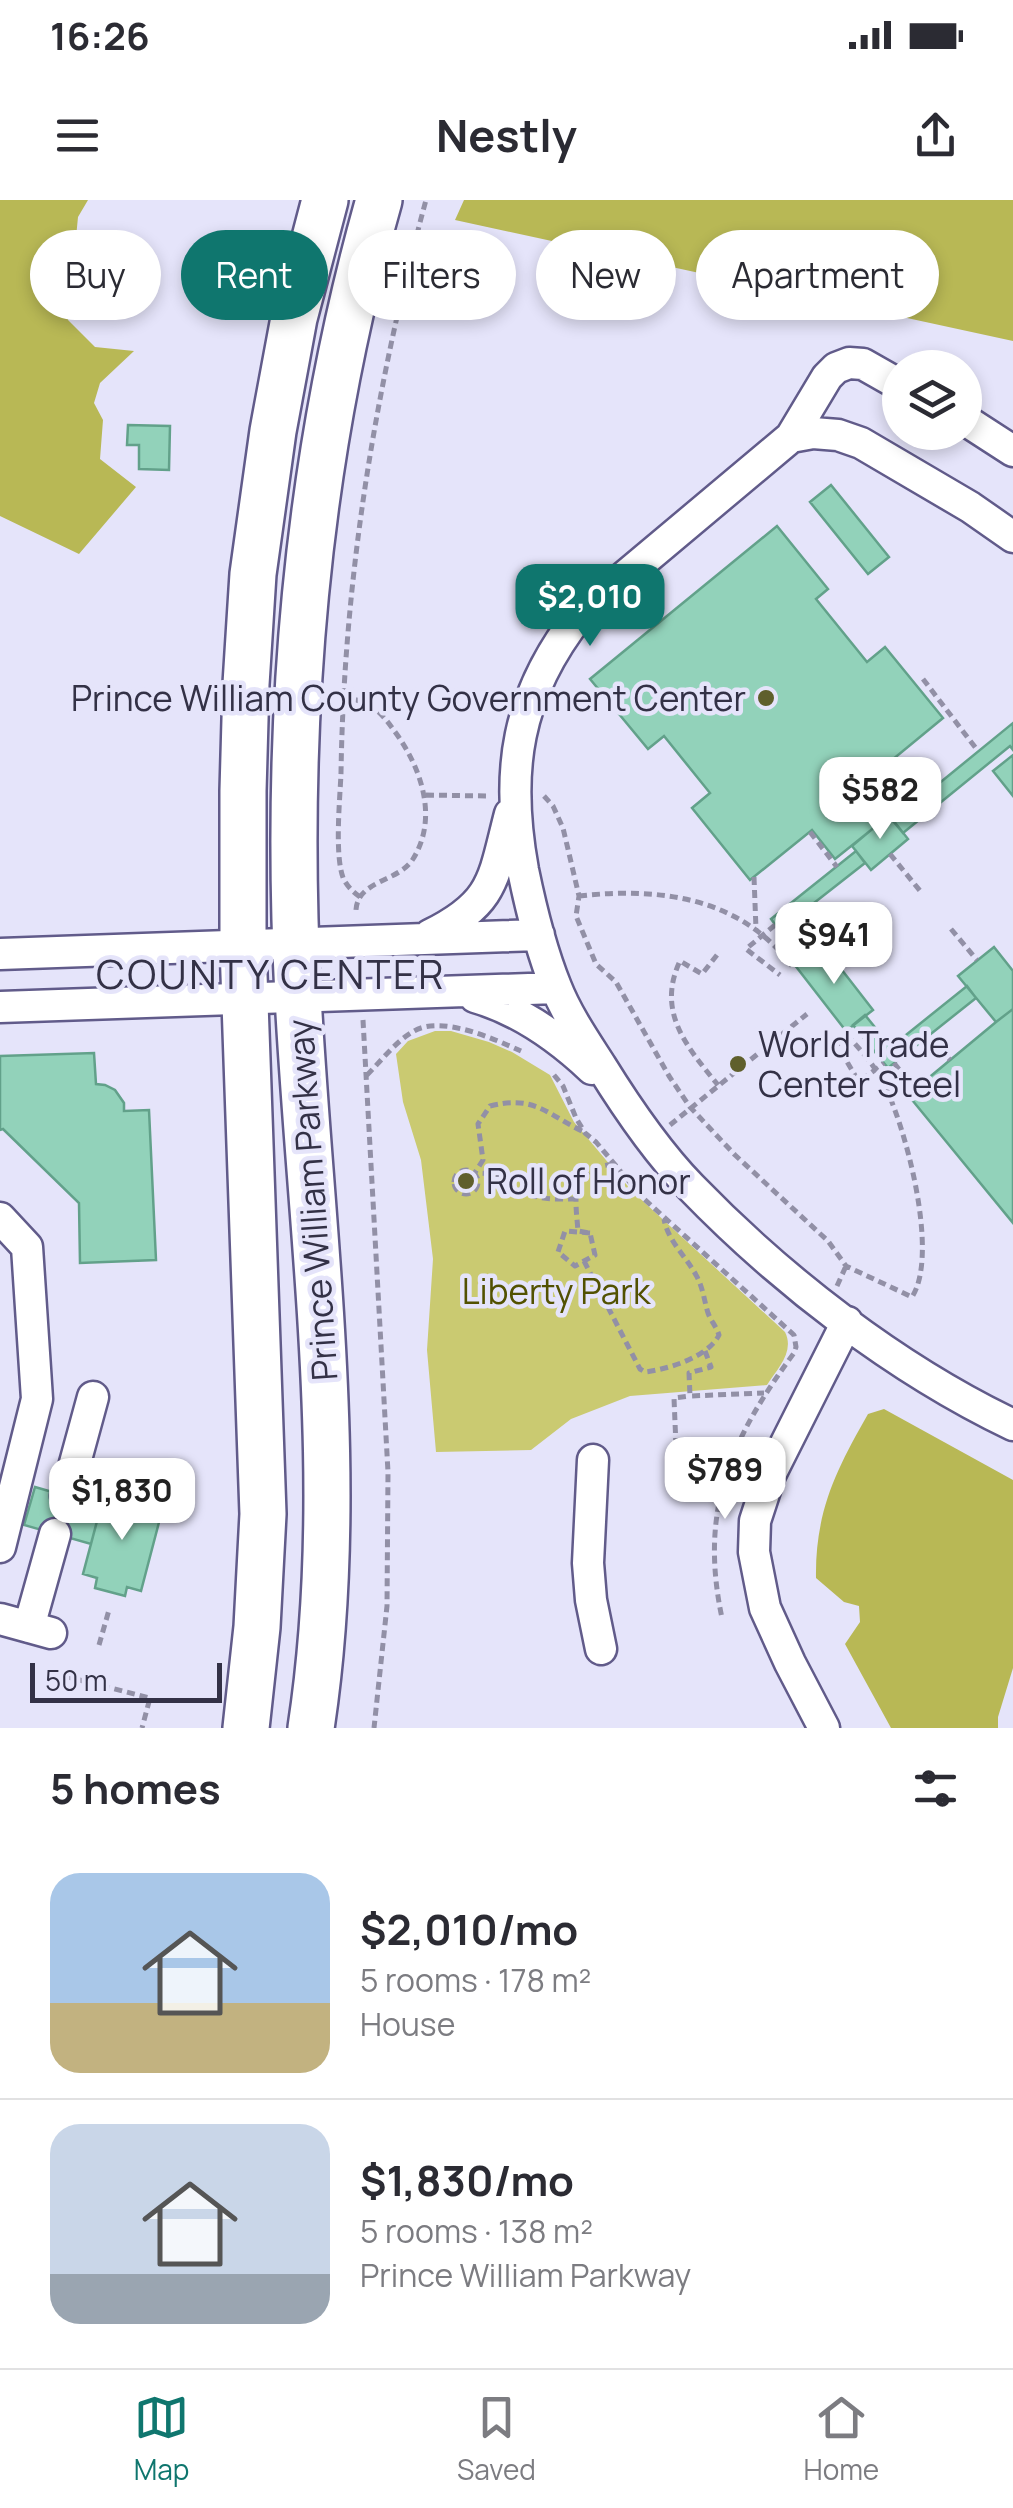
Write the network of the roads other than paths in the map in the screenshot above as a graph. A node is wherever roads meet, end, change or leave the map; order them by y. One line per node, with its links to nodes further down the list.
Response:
1 (325, 200): 12 (highway, Prince William Parkway)
2 (379, 200): 11 (highway, Prince William Parkway)
3 (882, 375): 5 (street)
4 (982, 431): 6 (street)
5 (791, 436): 7 (street); 8 (street)
6 (1013, 451)
7 (1013, 538)
8 (514, 796): 9 (street); 10 (street)
9 (539, 935): 10 (street); 14 (street)
10 (420, 939): 11 (street)
11 (296, 944): 12 (street); 16 (highway, Prince William Parkway)
12 (243, 946): 13 (street); 17 (highway, Prince William Parkway)
13 (0, 954)
14 (556, 988): 15 (street); 19 (street)
15 (439, 993): 16 (street); 19 (street)
16 (298, 999): 17 (street); 31 (highway, Prince William Parkway)
17 (245, 1000): 18 (street); 30 (highway, Prince William Parkway)
18 (0, 1007)
19 (619, 1096): 21 (street)
20 (0, 1218): 27 (street)
21 (846, 1322): 23 (street); 32 (street)
22 (93, 1397): 25 (street)
23 (1013, 1426)
24 (592, 1460): 29 (street)
25 (66, 1496)
26 (55, 1534): 28 (street)
27 (0, 1547)
28 (27, 1626)
29 (601, 1649)
30 (246, 1728)
31 (312, 1728)
32 (824, 1728)

